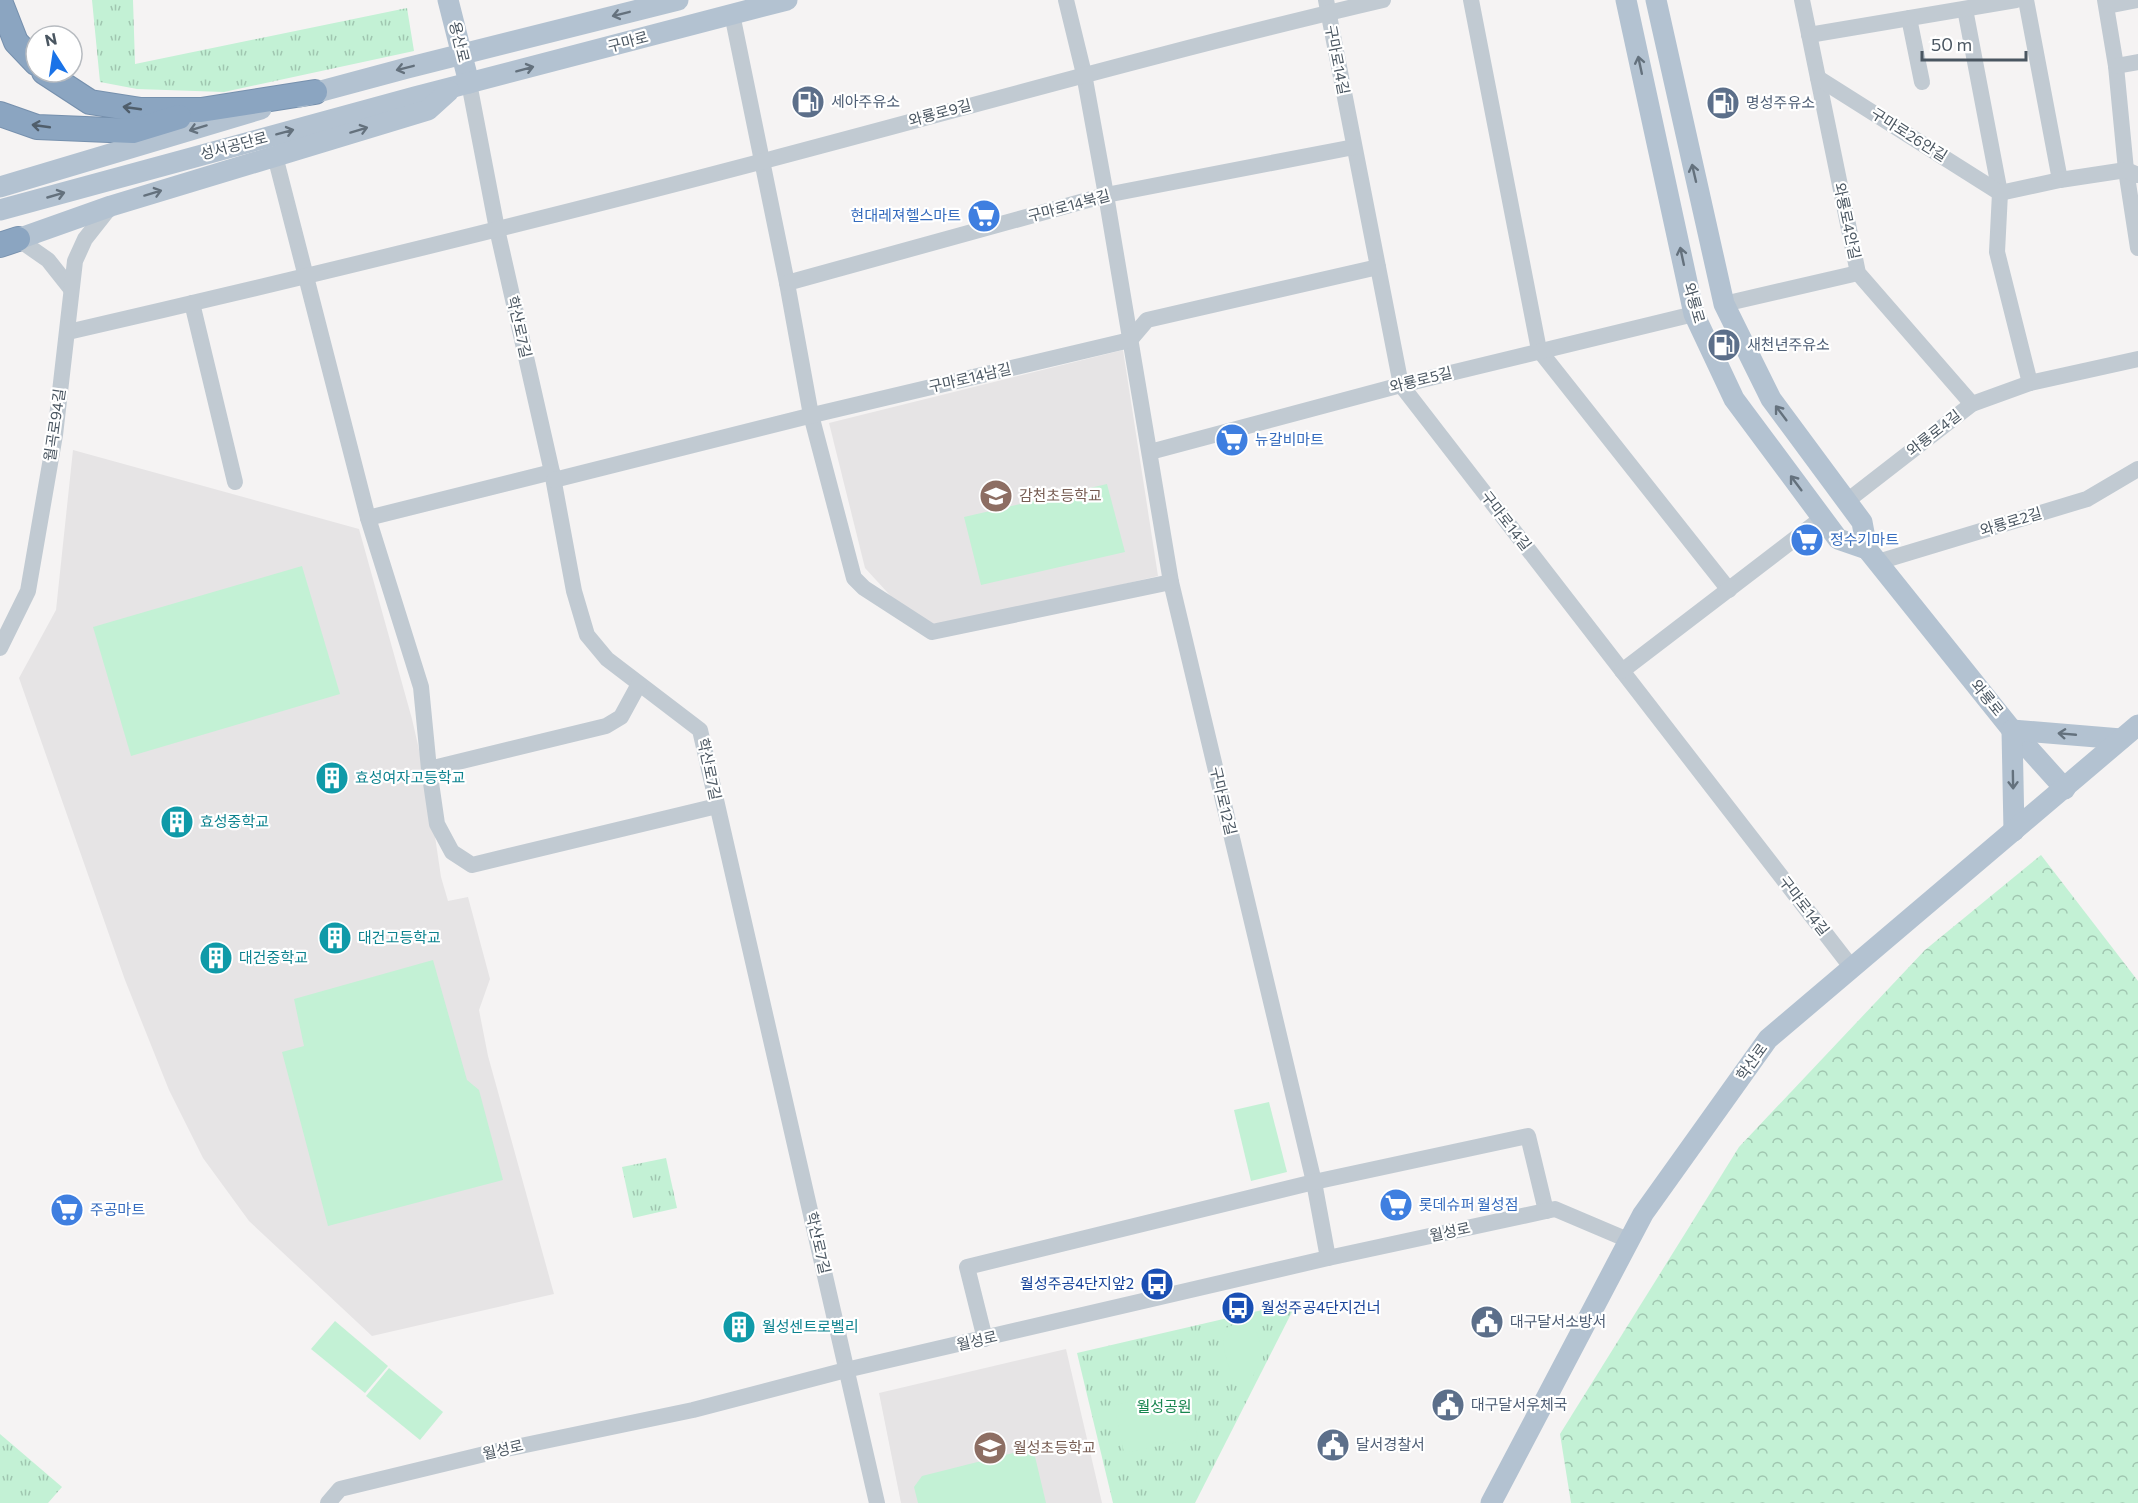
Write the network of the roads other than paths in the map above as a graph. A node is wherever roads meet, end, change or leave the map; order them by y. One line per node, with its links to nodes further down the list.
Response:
1 (448, 0): 21 (main road, 용산로)
2 (678, 0): 21 (main road, 구마로, one-way to 21)
3 (787, 0): 17 (main road, 구마로)
4 (1066, 0): 24 (street, 구마로12길)
5 (1383, 0): 15 (street, 와룡로9길)
6 (1471, 0): 55 (street)
7 (1626, 0): 52 (main road, 와룡로, one-way to 7)
8 (1656, 0): 51 (main road, 와룡로, one-way to 8)
9 (1802, 0): 19 (street, 와룡로4안길)
10 (2016, 0): 16 (street)
11 (2026, 0): 36 (street)
12 (2107, 0): 13 (street); 23 (street)
13 (2137, 0)
14 (0, 1): 20 (highway)
15 (1327, 6): 24 (street, 와룡로9길); 32 (street, 구마로14길)
16 (1965, 9): 18 (street); 38 (street)
17 (732, 14): 28 (main road, 구마로, one-way to 17); 34 (street)
18 (1909, 18): 19 (street); 26 (street)
19 (1809, 34): 25 (street, 와룡로4안길)
20 (24, 50)
21 (462, 54): 28 (main road, 용산로); 29 (main road, 성서공단로, one-way to 29)
22 (2138, 62): 23 (street)
23 (2116, 66): 35 (street)
24 (1084, 74): 34 (street, 와룡로9길); 39 (street, 구마로12길)
25 (1818, 78): 38 (street, 구마로26안길); 46 (street, 와룡로4안길)
26 (1922, 82)
27 (62, 84): 30 (highway, one-way to 27)
28 (461, 85): 33 (main road, one-way to 28); 41 (main road, 성서공단로, one-way to 28); 42 (street, 학산로7길)
29 (315, 92): 30 (highway); 37 (main road, 성서공단로, one-way to 37)
30 (201, 110): 31 (highway, one-way to 31)
31 (0, 114)
32 (1354, 147): 39 (street, 구마로14북길); 45 (street, 구마로14길)
33 (275, 156): 40 (main road, one-way to 33); 47 (street)
34 (762, 161): 42 (street, 와룡로9길); 48 (street)
35 (2132, 172): 36 (street); 44 (street)
36 (2060, 180): 38 (street)
37 (0, 187)
38 (2000, 193): 57 (street)
39 (1106, 195): 48 (street, 구마로14북길); 54 (street, 구마로12길)
40 (111, 206): 43 (main road); 49 (street, 월곡로94길)
41 (0, 210)
42 (497, 228): 47 (street, 와룡로9길); 63 (street, 학산로7길)
43 (9, 242): 49 (street)
44 (2138, 248)
45 (1378, 267): 54 (street); 58 (street, 구마로14길)
46 (1858, 273): 51 (street); 59 (street, 와룡로4안길)
47 (306, 275): 50 (street, 와룡로9길); 66 (street)
48 (787, 283): 60 (street)
49 (72, 289): 53 (street, 월곡로94길)
50 (192, 303): 53 (street, 와룡로9길); 64 (street)
51 (1724, 304): 65 (main road, 와룡로, one-way to 51)
52 (1694, 314): 55 (street, 와룡로5길); 67 (main road, 와룡로, one-way to 52)
53 (68, 332): 71 (street, 월곡로94길)
54 (1130, 340): 60 (street, 구마로14남길); 61 (street, 구마로12길)
55 (1539, 350): 58 (street, 와룡로5길); 70 (street)
56 (2138, 359): 57 (street, 와룡로4길)
57 (2030, 383): 59 (street, 와룡로4길)
58 (1401, 385): 61 (street, 와룡로5길); 72 (street, 구마로14길)
59 (1972, 404): 65 (street, 와룡로4길)
60 (811, 415): 63 (street, 구마로14남길); 69 (street)
61 (1150, 452): 69 (street, 구마로12길)
62 (2138, 469): 68 (street, 와룡로2길)
63 (553, 476): 66 (street, 구마로14남길); 73 (street, 학산로7길)
64 (235, 482)
65 (1847, 501): 68 (main road, 와룡로)
66 (368, 518): 77 (street)
67 (1822, 518): 68 (main road, 와룡로); 70 (street)
68 (1872, 556): 75 (main road, 와룡로)
69 (1171, 582): 82 (street, 구마로12길)
70 (1729, 590): 72 (street)
71 (0, 648)
72 (1622, 671): 81 (street, 구마로14길)
73 (639, 684): 77 (street); 79 (street, 학산로7길)
74 (2138, 725): 76 (main road, 학산로)
75 (2012, 729): 76 (main road, one-way to 75); 78 (main road, 와룡로); 80 (main road, one-way to 80)
76 (2121, 739): 78 (main road, 학산로)
77 (429, 769): 79 (street)
78 (2065, 789): 80 (main road, 학산로)
79 (717, 806): 87 (street, 학산로7길)
80 (2014, 831): 81 (main road, 학산로)
81 (1852, 968): 84 (main road, 학산로)
82 (1314, 1182): 83 (street); 85 (street, 구마로12길); 86 (street)
83 (1546, 1211): 84 (street, 월성로); 85 (street, 월성로)
84 (1628, 1240): 90 (main road, 학산로)
85 (1328, 1258): 86 (street, 월성로)
86 (985, 1339): 87 (street, 월성로)
87 (846, 1370): 88 (street, 월성로); 89 (street, 학산로7길)
88 (328, 1503)
89 (877, 1503)
90 (1491, 1503)

